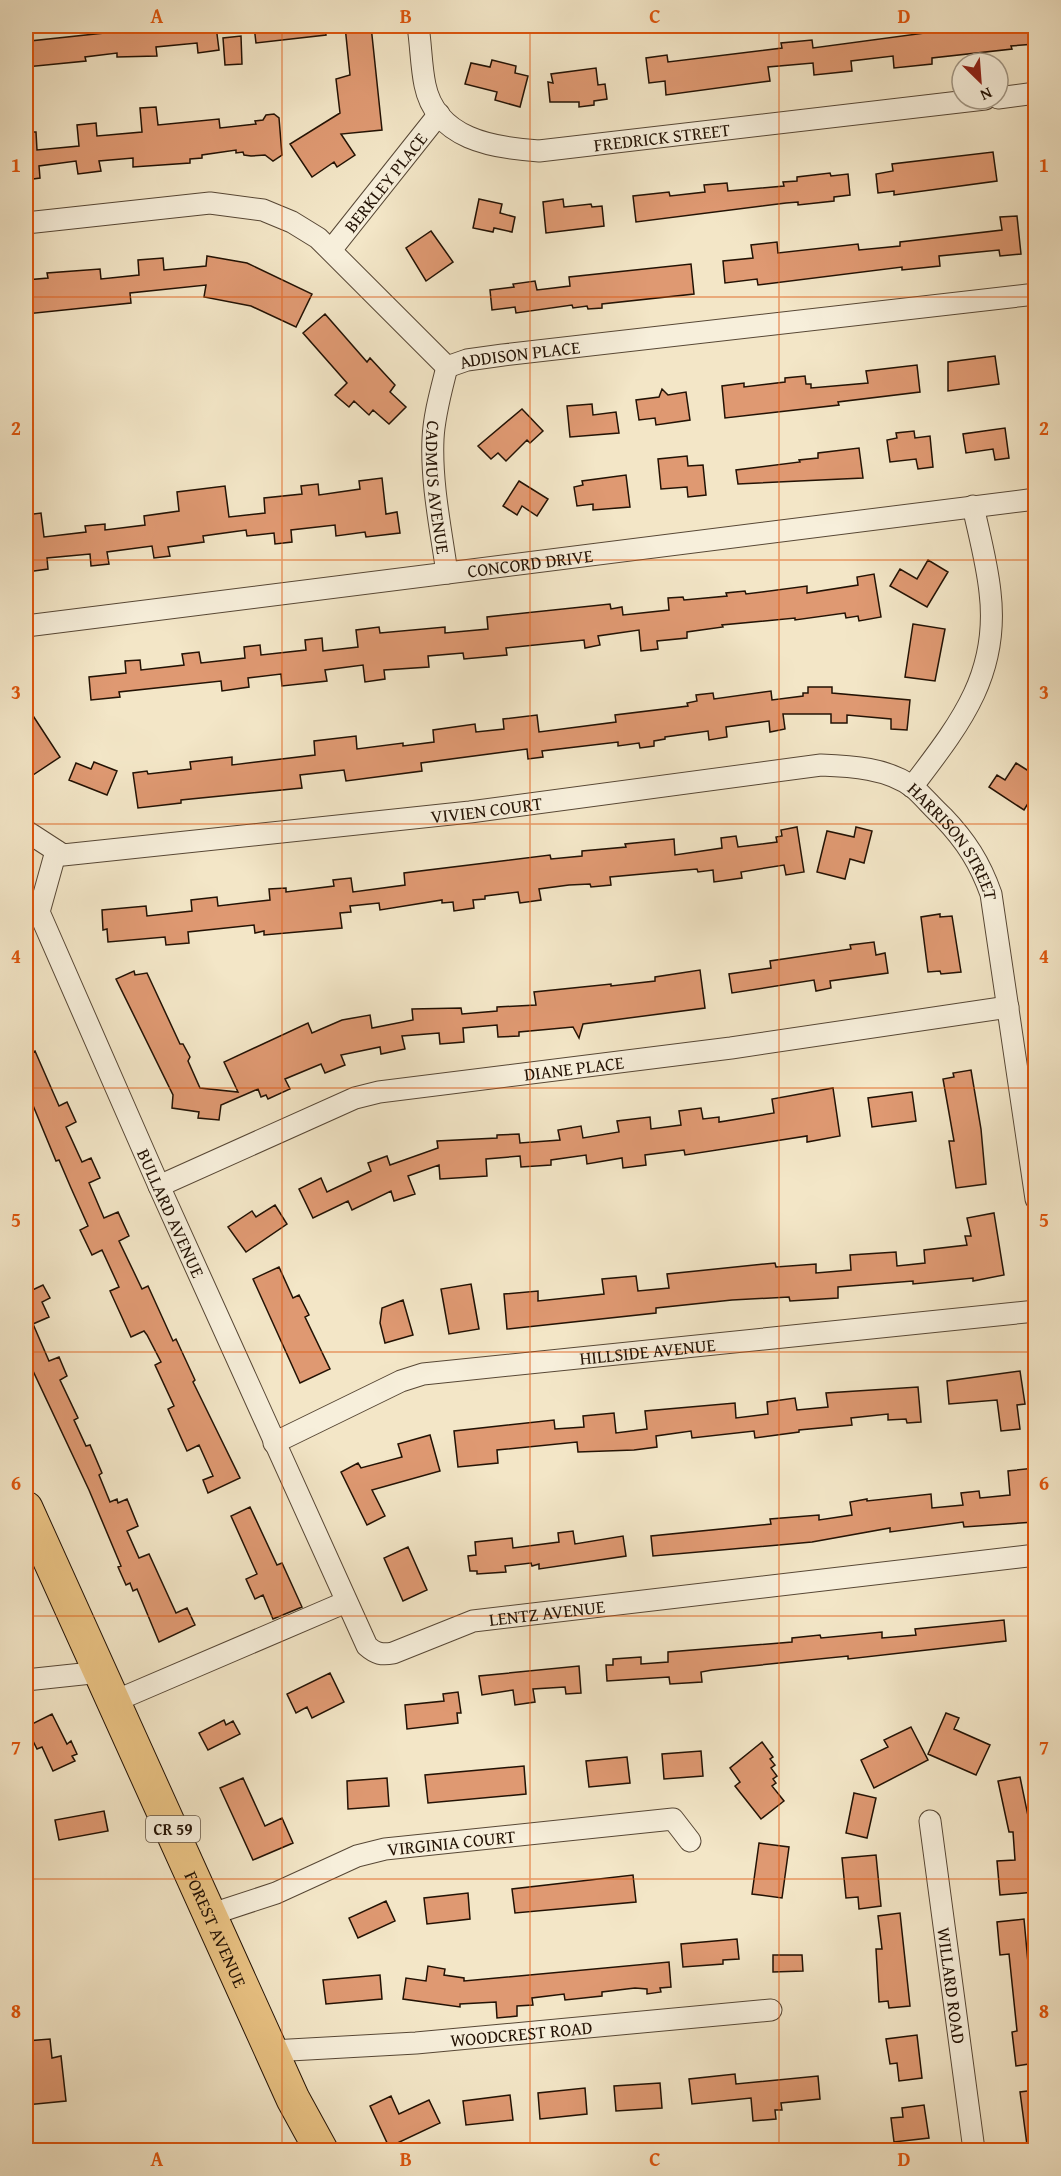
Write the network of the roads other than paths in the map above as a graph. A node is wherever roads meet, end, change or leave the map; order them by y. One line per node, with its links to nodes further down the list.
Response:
1 (418, 26): 5 (street, FREDRICK STREET)
2 (1035, 93): 3 (street)
3 (1010, 96)
4 (950, 103): 5 (street, FREDRICK STREET)
5 (439, 114): 7 (street, BERKLEY PLACE)
6 (26, 223): 7 (street, ADDISON PLACE)
7 (331, 250): 9 (street, ADDISON PLACE)
8 (1035, 294): 9 (street, ADDISON PLACE)
9 (447, 367): 12 (street, CADMUS AVENUE)
10 (1035, 499): 11 (street, CONCORD DRIVE)
11 (973, 506): 12 (street, CONCORD DRIVE); 14 (street, HARRISON STREET)
12 (447, 573): 13 (street, CONCORD DRIVE)
13 (26, 626)
14 (912, 787): 16 (street, VIVIEN COURT); 17 (street, HARRISON STREET)
15 (26, 831): 16 (street)
16 (56, 851): 18 (street, BULLARD AVENUE)
17 (1008, 1007): 18 (street, DIANE PLACE); 19 (street, HARRISON STREET)
18 (159, 1186): 21 (street, BULLARD AVENUE)
19 (1035, 1199)
20 (1035, 1311): 21 (street, HILLSIDE AVENUE)
21 (274, 1443): 24 (street, BULLARD AVENUE)
22 (26, 1508): 26 (main road, FOREST AVENUE / CR 59)
23 (1035, 1555): 24 (street, LENTZ AVENUE)
24 (346, 1602): 26 (street)
25 (26, 1680): 26 (street)
26 (108, 1687): 29 (main road, FOREST AVENUE / CR 59)
27 (930, 1821): 33 (street, WILLARD ROAD)
28 (690, 1841): 29 (street, VIRGINIA COURT)
29 (212, 1914): 31 (main road, FOREST AVENUE / CR 59)
30 (771, 2010): 31 (street, WOODCREST ROAD)
31 (272, 2051): 32 (main road, FOREST AVENUE / CR 59)
32 (321, 2151)
33 (974, 2151)

